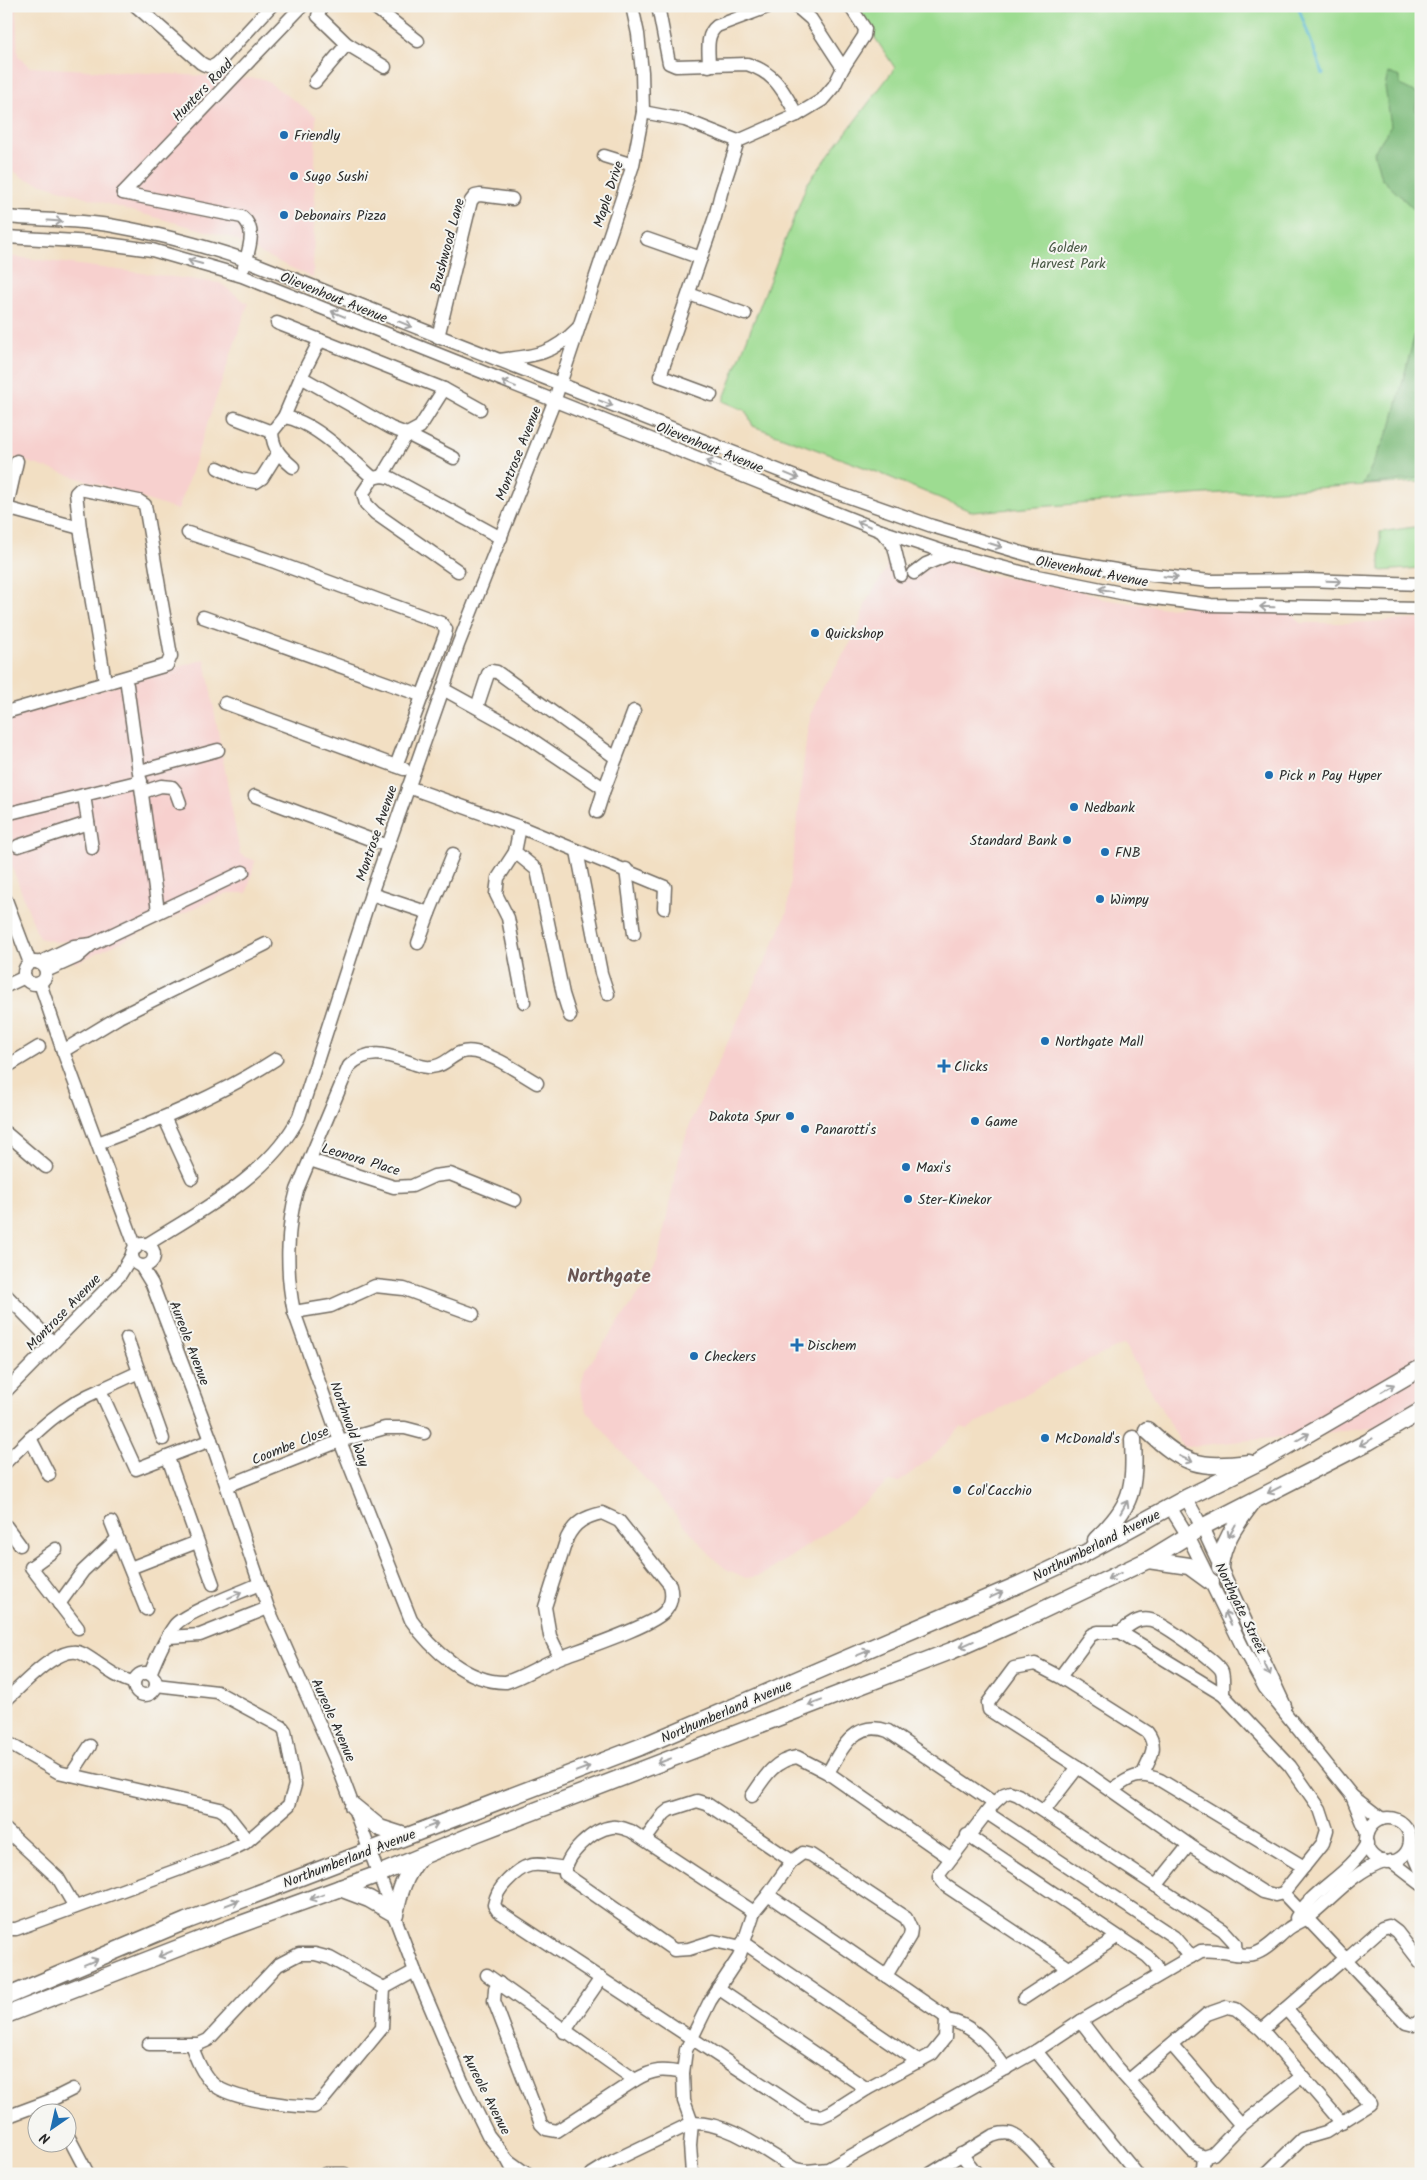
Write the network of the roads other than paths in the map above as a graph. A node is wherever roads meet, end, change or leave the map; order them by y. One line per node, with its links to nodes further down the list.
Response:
1 (136, 6): 2 (street)
2 (271, 6)
3 (302, 6): 27 (street, Hunters Road)
4 (320, 6): 12 (street)
5 (632, 6): 17 (street, Maple Drive)
6 (658, 6): 13 (street)
7 (770, 6): 13 (street)
8 (796, 6): 15 (street)
9 (850, 6): 15 (street)
10 (381, 8): 11 (street)
11 (418, 41)
12 (346, 44): 14 (street); 16 (street)
13 (709, 66): 18 (street)
14 (384, 67)
15 (843, 68): 18 (street)
16 (315, 82)
17 (643, 112): 19 (street); 21 (street, Maple Drive)
18 (797, 115): 19 (street)
19 (738, 141): 26 (street)
20 (604, 156): 21 (street)
21 (634, 165): 32 (street, Maple Drive)
22 (512, 199): 33 (street, Brushwood Lane)
23 (6, 217): 27 (street, Olievenhout Avenue, one-way to 27)
24 (6, 237): 28 (street, Olievenhout Avenue, one-way to 24)
25 (647, 239): 26 (street)
26 (701, 258): 29 (street)
27 (246, 260): 28 (street); 33 (street, Olievenhout Avenue, one-way to 33)
28 (242, 276): 40 (street, Olievenhout Avenue, one-way to 28)
29 (689, 294): 30 (street); 39 (street)
30 (745, 314)
31 (277, 323): 34 (street)
32 (581, 325): 35 (street); 37 (street, Maple Drive)
33 (438, 337): 35 (street, Olievenhout Avenue)
34 (320, 340): 36 (street); 38 (street)
35 (496, 360): 37 (street, Olievenhout Avenue)
36 (301, 377): 42 (street); 45 (street)
37 (560, 386): 40 (street, Montrose Avenue); 59 (street, Olievenhout Avenue, one-way to 59)
38 (444, 389): 41 (street); 45 (street)
39 (711, 395)
40 (554, 402): 54 (street, Olievenhout Avenue, one-way to 40); 56 (street, Montrose Avenue)
41 (480, 409)
42 (284, 417): 44 (street); 51 (street)
43 (235, 418): 44 (street)
44 (272, 432): 46 (street)
45 (407, 434): 47 (street); 51 (street)
46 (277, 454): 49 (street); 50 (street)
47 (454, 458)
48 (16, 461): 52 (street)
49 (293, 467)
50 (218, 468)
51 (377, 477): 56 (street); 58 (street)
52 (6, 507): 53 (street)
53 (80, 528): 62 (street); 62 (street)
54 (881, 531): 57 (street, Olievenhout Avenue); 57 (street)
55 (188, 533): 65 (street)
56 (500, 538): 64 (street, Montrose Avenue)
57 (951, 554): 60 (street, Olievenhout Avenue, one-way to 57)
58 (458, 571)
59 (1421, 584)
60 (1421, 609)
61 (203, 617): 65 (street)
62 (106, 682): 69 (street)
63 (127, 685): 74 (street)
64 (443, 688): 67 (street); 73 (street, Montrose Avenue)
65 (423, 696): 72 (street)
66 (225, 703): 72 (street)
67 (477, 707): 71 (street); 76 (street)
68 (634, 711): 71 (street)
69 (6, 712)
70 (218, 750): 74 (street)
71 (616, 758): 76 (street)
72 (396, 766): 73 (street)
73 (413, 772): 75 (street, Montrose Avenue)
74 (141, 781): 77 (street); 79 (street); 95 (street)
75 (408, 787): 83 (street); 85 (street, Montrose Avenue)
76 (604, 790): 80 (street)
77 (84, 795): 81 (street); 82 (street)
78 (255, 796): 85 (street)
79 (180, 803)
80 (597, 812)
81 (6, 814)
82 (88, 822): 84 (street); 86 (street)
83 (520, 827): 87 (street); 88 (street)
84 (18, 846)
85 (388, 846): 92 (street, Montrose Avenue)
86 (92, 848)
87 (577, 851): 90 (street); 104 (street)
88 (515, 852): 105 (street); 106 (street)
89 (453, 854): 96 (street)
90 (626, 869): 94 (street); 97 (street)
91 (243, 872): 95 (street)
92 (371, 894): 96 (street); 119 (street, Montrose Avenue)
93 (6, 900): 100 (street)
94 (664, 908)
95 (158, 911): 100 (street)
96 (429, 913): 98 (street)
97 (634, 934)
98 (418, 943)
99 (266, 944): 108 (street)
100 (38, 966): 101 (street); 102 (street)
101 (25, 977): 102 (street); 103 (street)
102 (40, 982): 108 (street, Aureole Avenue)
103 (6, 986)
104 (608, 994)
105 (524, 1002)
106 (570, 1016)
107 (39, 1047): 110 (street)
108 (63, 1051): 114 (street, Aureole Avenue)
109 (276, 1059): 112 (street)
110 (6, 1067)
111 (537, 1083): 115 (street, Northwold Way)
112 (165, 1119): 114 (street); 117 (street)
113 (6, 1133): 116 (street)
114 (98, 1143): 119 (street, Aureole Avenue)
115 (310, 1160): 118 (street, Leonora Place); 121 (street, Northwold Way)
116 (46, 1167)
117 (192, 1178)
118 (515, 1200)
119 (142, 1255): 124 (street, Montrose Avenue); 135 (street, Aureole Avenue)
120 (6, 1295): 124 (street)
121 (294, 1312): 122 (street); 136 (street, Northwold Way)
122 (473, 1314)
123 (127, 1338): 126 (street)
124 (53, 1343): 128 (street, Montrose Avenue)
125 (1421, 1368): 138 (main road, Northumberland Avenue, one-way to 125)
126 (138, 1372): 127 (street); 133 (street)
127 (100, 1390): 132 (street); 137 (street)
128 (6, 1391)
129 (1421, 1411): 143 (main road, Northumberland Avenue, one-way to 143)
130 (1147, 1430): 138 (main road, one-way to 138)
131 (424, 1433): 136 (street, Coombe Close)
132 (30, 1438): 139 (street); 140 (street)
133 (163, 1439)
134 (1133, 1439): 152 (main road, one-way to 134)
135 (211, 1440): 137 (street); 141 (street, Aureole Avenue)
136 (340, 1442): 141 (street, Coombe Close); 167 (street, Northwold Way)
137 (168, 1458): 149 (street)
138 (1261, 1461): 142 (main road, Northumberland Avenue)
139 (6, 1462)
140 (49, 1475)
141 (227, 1486): 158 (street, Aureole Avenue)
142 (1186, 1498): 144 (main road, Northumberland Avenue); 147 (street, Northgate Street)
143 (1254, 1500): 147 (main road, Northumberland Avenue); 154 (main road, one-way to 154)
144 (1170, 1507): 147 (street, Northgate Street); 152 (main road, Northumberland Avenue)
145 (111, 1522): 148 (street)
146 (6, 1526): 150 (street)
147 (1195, 1531): 153 (main road, Northumberland Avenue); 154 (street, Northgate Street); 156 (street, Northgate Street)
148 (118, 1539): 155 (street); 159 (street)
149 (197, 1542): 155 (street); 157 (street)
150 (20, 1545)
151 (56, 1549): 159 (street)
152 (1080, 1556): 189 (main road, Northumberland Avenue, one-way to 152)
153 (1148, 1560): 156 (main road); 196 (main road, Northumberland Avenue, one-way to 196)
154 (1220, 1567): 173 (street, Northgate Street, one-way to 173)
155 (130, 1568): 162 (street)
156 (1211, 1582): 173 (street, Northgate Street, one-way to 156)
157 (213, 1584)
158 (259, 1584): 160 (street, one-way to 158); 161 (street, Aureole Avenue)
159 (59, 1604): 164 (street)
160 (212, 1606): 163 (street); 166 (street)
161 (268, 1608): 163 (street); 183 (street, Aureole Avenue)
162 (146, 1609)
163 (221, 1627): 166 (street)
164 (78, 1628)
165 (1120, 1632): 168 (street); 171 (street); 171 (street)
166 (169, 1637): 169 (street)
167 (560, 1657): 167 (street, Northwold Way)
168 (1060, 1677): 176 (street); 179 (street)
169 (153, 1679): 170 (street); 170 (street); 191 (street)
170 (134, 1683): 172 (street)
171 (1223, 1695): 200 (street)
172 (6, 1700)
173 (1291, 1718): 182 (street, Northgate Street)
174 (6, 1742): 178 (street)
175 (90, 1746): 178 (street)
176 (1078, 1767): 180 (street); 185 (street)
177 (828, 1773): 181 (street); 184 (street); 197 (street)
178 (71, 1774): 191 (street)
179 (1143, 1774): 180 (street); 200 (street)
180 (1112, 1790): 193 (street)
181 (752, 1796)
182 (1352, 1796): 186 (street, Northgate Street); 190 (street, Northgate Street)
183 (353, 1806): 189 (main road); 195 (street, Aureole Avenue)
184 (990, 1808): 185 (street); 188 (street); 218 (street)
185 (1044, 1811): 206 (street)
186 (1382, 1818): 190 (street); 194 (street)
187 (7, 1832): 210 (street)
188 (967, 1835): 197 (street); 215 (street)
189 (405, 1836): 195 (main road, Northumberland Avenue)
190 (1367, 1838): 199 (street); 204 (street)
191 (247, 1840): 210 (street)
192 (645, 1840): 198 (street); 201 (street); 211 (street)
193 (1189, 1845): 206 (street); 208 (street)
194 (1410, 1845): 199 (street); 202 (street)
195 (369, 1850): 203 (street, Aureole Avenue); 230 (main road, Northumberland Avenue, one-way to 195)
196 (421, 1857): 203 (main road, Northumberland Avenue); 212 (main road)
197 (950, 1858): 221 (street)
198 (792, 1860): 209 (street); 225 (street)
199 (1388, 1861): 204 (street); 205 (street)
200 (1304, 1867): 208 (street)
201 (565, 1868): 216 (street); 226 (street)
202 (1421, 1871)
203 (379, 1874): 207 (main road, Northumberland Avenue); 212 (street, Aureole Avenue)
204 (1349, 1875): 213 (street)
205 (1421, 1884)
206 (1156, 1886): 217 (street)
207 (340, 1888): 212 (main road); 233 (main road, Northumberland Avenue, one-way to 233)
208 (1283, 1893): 213 (street)
209 (768, 1895): 211 (street); 225 (street)
210 (75, 1907): 214 (street)
211 (754, 1912): 216 (street)
212 (395, 1914): 222 (street, Aureole Avenue)
213 (1303, 1915): 217 (street); 219 (street)
214 (6, 1929)
215 (1118, 1937): 221 (street); 224 (street)
216 (742, 1944): 229 (street); 244 (street)
217 (1236, 1954): 218 (street)
218 (1191, 1957): 224 (street)
219 (1346, 1958): 220 (street); 232 (street); 235 (street)
220 (1421, 1963)
221 (1069, 1968): 231 (street)
222 (415, 1971): 228 (street); 261 (street, Aureole Avenue)
223 (487, 1975): 227 (street)
224 (1158, 1975): 236 (street)
225 (886, 1976): 234 (street)
226 (601, 1978): 238 (street); 239 (street)
227 (499, 1983): 238 (street); 248 (street)
228 (384, 1988): 241 (street); 241 (street)
229 (718, 1988): 239 (street); 251 (street)
230 (6, 1997)
231 (1024, 1998)
232 (1286, 2009): 237 (street); 256 (street)
233 (6, 2015)
234 (946, 2020): 244 (street); 245 (street)
235 (1421, 2020)
236 (1081, 2021): 243 (street); 249 (street)
237 (1262, 2030): 242 (street); 247 (street)
238 (564, 2032): 248 (street)
239 (692, 2036): 246 (street); 251 (street)
240 (149, 2044): 241 (street)
241 (191, 2044)
242 (1172, 2045): 249 (street); 257 (street)
243 (1036, 2051): 245 (street); 273 (street)
244 (919, 2062): 251 (street)
245 (1006, 2069): 262 (street)
246 (683, 2073): 248 (street); 255 (street)
247 (1301, 2077): 256 (street); 257 (street)
248 (635, 2080)
249 (1129, 2080): 260 (street)
250 (73, 2089): 252 (street)
251 (867, 2089)
252 (58, 2102)
253 (28, 2112): 254 (street)
254 (6, 2117)
255 (692, 2123): 262 (street); 268 (street); 269 (street)
256 (1342, 2123): 275 (street)
257 (1241, 2125): 260 (street)
258 (76, 2152): 263 (street)
259 (961, 2154): 270 (street); 271 (street); 272 (street)
260 (1204, 2157): 274 (street)
261 (507, 2160): 266 (street, Aureole Avenue); 267 (street, Aureole Avenue)
262 (830, 2171)
263 (88, 2174)
264 (325, 2174): 265 (street)
265 (345, 2174)
266 (515, 2174)
267 (527, 2174)
268 (592, 2174)
269 (692, 2174)
270 (930, 2174)
271 (977, 2174)
272 (1052, 2174)
273 (1137, 2174)
274 (1199, 2174)
275 (1266, 2174)

